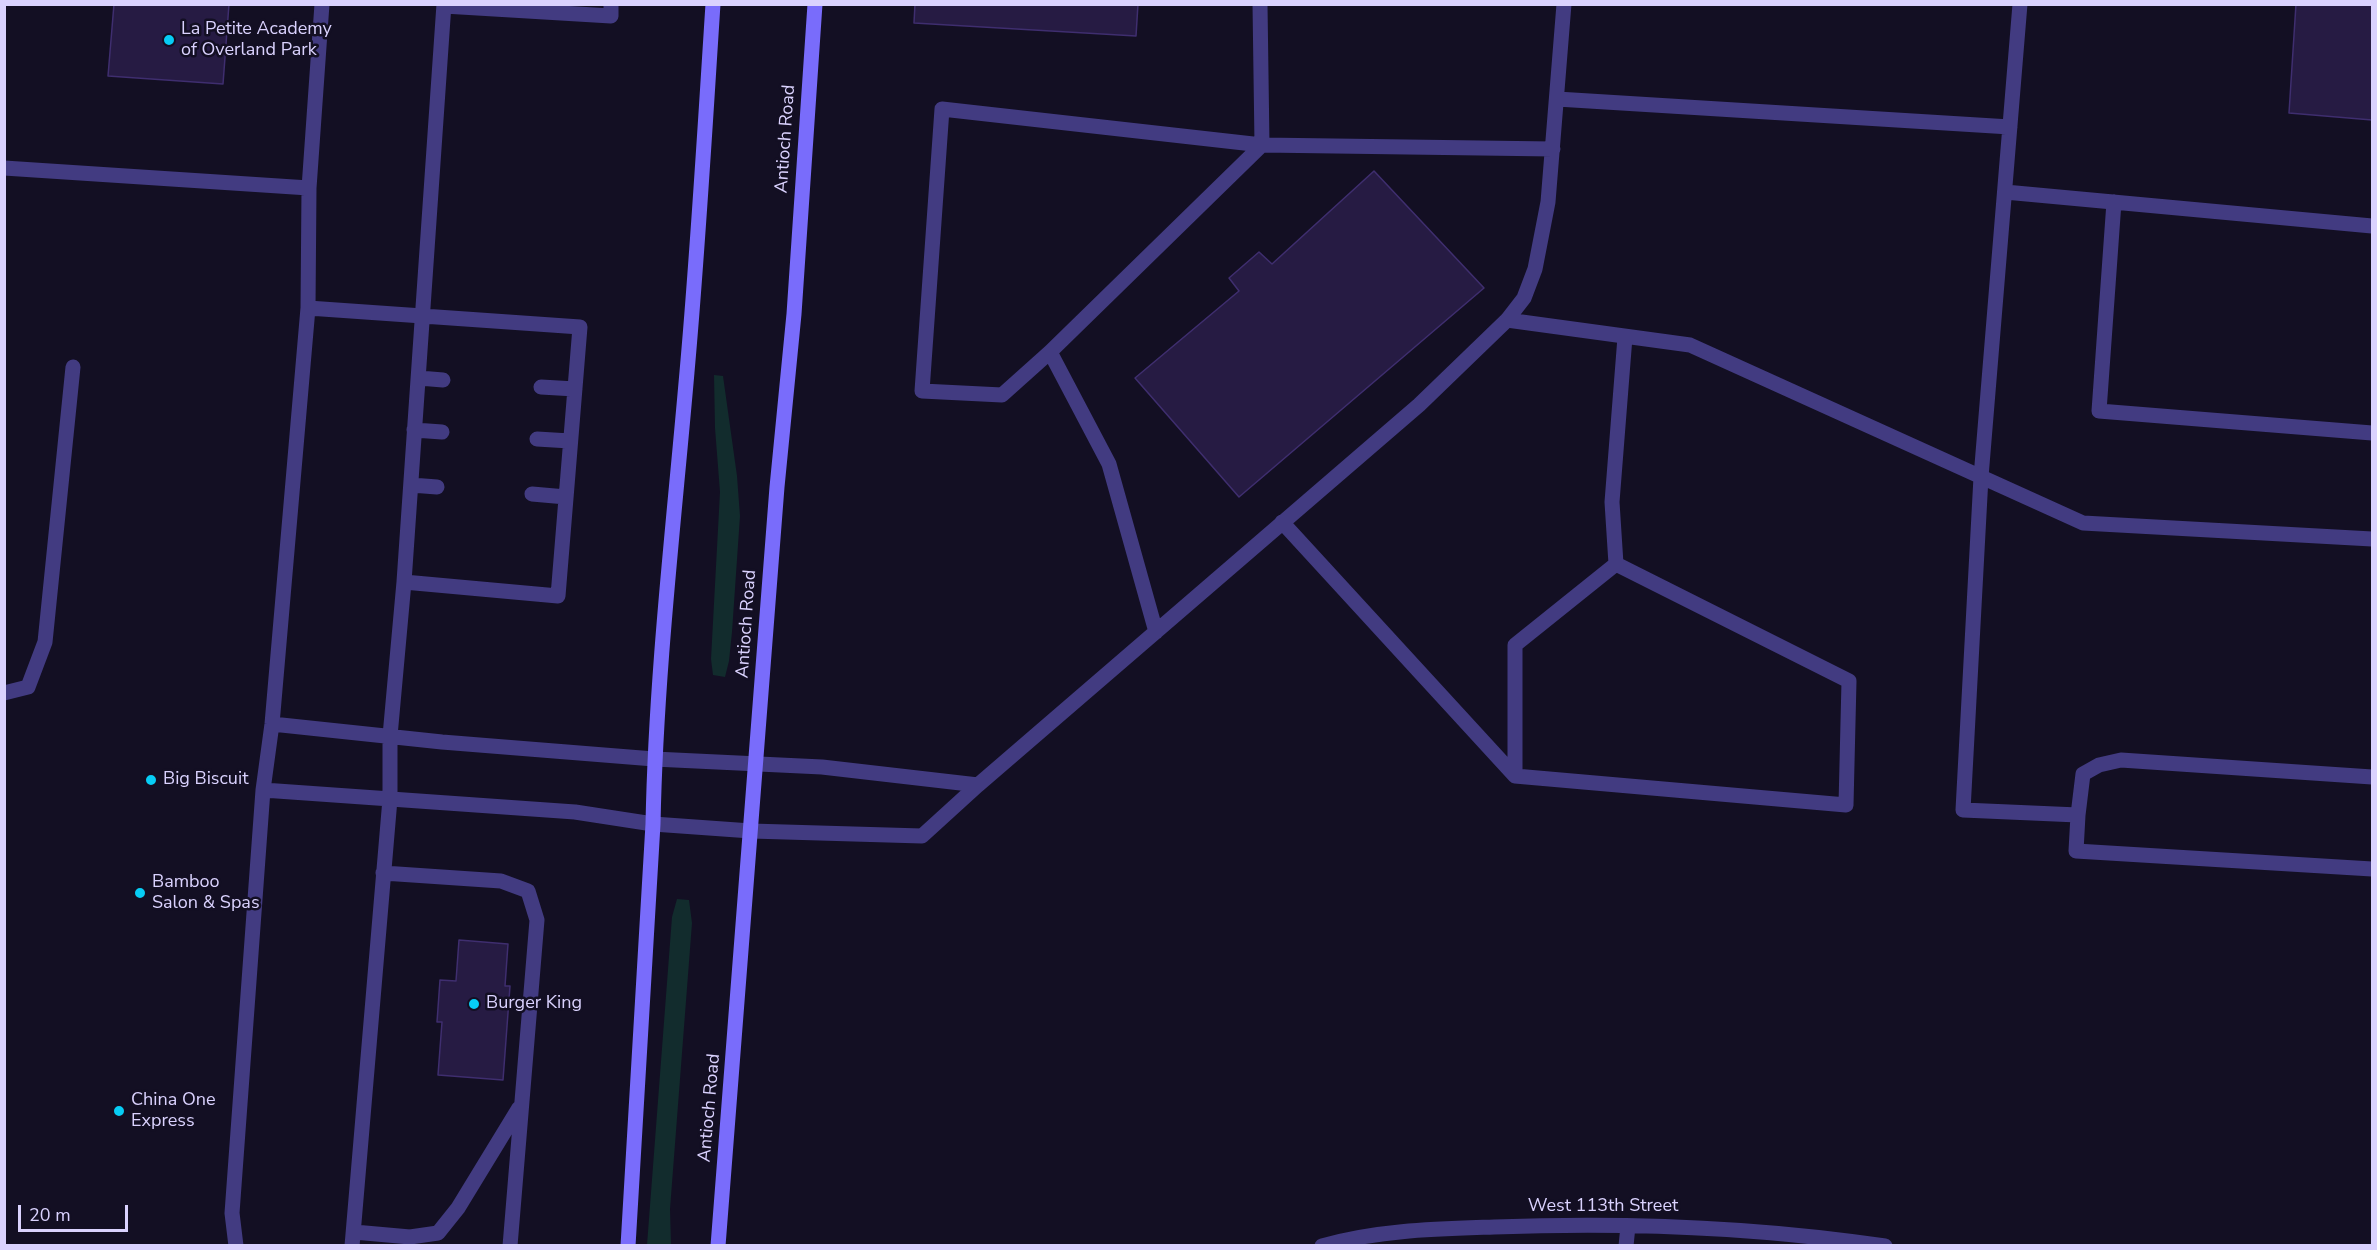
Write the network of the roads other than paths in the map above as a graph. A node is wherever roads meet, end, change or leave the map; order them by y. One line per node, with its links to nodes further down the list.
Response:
1 (322, 4): 14 (street)
2 (611, 4): 8 (street)
3 (713, 4): 46 (main road)
4 (815, 4): 47 (main road, Antioch Road)
5 (1260, 4): 11 (street)
6 (1564, 4): 9 (street)
7 (2020, 4): 10 (street)
8 (444, 5): 19 (street)
9 (1557, 99): 10 (street); 12 (street)
10 (2010, 127): 15 (street)
11 (1262, 145): 12 (street); 22 (street); 22 (street)
12 (1553, 148): 20 (street)
13 (4, 168): 14 (street)
14 (309, 188): 18 (street)
15 (2005, 192): 16 (street); 33 (street)
16 (2114, 202): 17 (street); 30 (street)
17 (2373, 226)
18 (308, 308): 19 (street); 44 (street)
19 (423, 315): 24 (street); 27 (street)
20 (1507, 320): 21 (street); 38 (street)
21 (1625, 337): 33 (street); 40 (street)
22 (1050, 352): 42 (street)
23 (73, 367): 43 (street)
24 (418, 378): 25 (street); 28 (street)
25 (443, 380)
26 (541, 387): 27 (street)
27 (574, 389): 32 (street)
28 (414, 430): 29 (street); 34 (street)
29 (442, 432)
30 (2373, 433)
31 (537, 439): 32 (street)
32 (570, 441): 37 (street)
33 (1981, 477): 39 (street); 53 (street)
34 (411, 485): 35 (street); 41 (street)
35 (437, 487)
36 (532, 494): 37 (street)
37 (566, 497): 41 (street)
38 (1282, 522): 42 (street); 48 (street)
39 (2373, 538)
40 (1616, 564): 48 (street); 48 (street)
41 (404, 582): 45 (street)
42 (1156, 632): 50 (street)
43 (4, 693)
44 (272, 724): 45 (street); 51 (street)
45 (390, 736): 46 (street); 52 (street)
46 (654, 759): 47 (street); 54 (main road)
47 (757, 763): 50 (street); 55 (main road, Antioch Road)
48 (1515, 776)
49 (2373, 777): 53 (street)
50 (978, 785): 55 (street)
51 (263, 790): 52 (street); 61 (street)
52 (390, 799): 54 (street); 57 (street)
53 (2078, 815): 56 (street)
54 (653, 824): 55 (street); 63 (main road)
55 (752, 831): 64 (main road, Antioch Road)
56 (2373, 869)
57 (383, 873): 58 (street); 60 (street)
58 (522, 1104): 60 (street); 62 (street)
59 (1628, 1226): 65 (street, West 113th Street); 66 (street); 67 (street, West 113th Street)
60 (353, 1239)
61 (236, 1245)
62 (510, 1245)
63 (628, 1245)
64 (718, 1245)
65 (1322, 1245)
66 (1626, 1245)
67 (1885, 1245)

